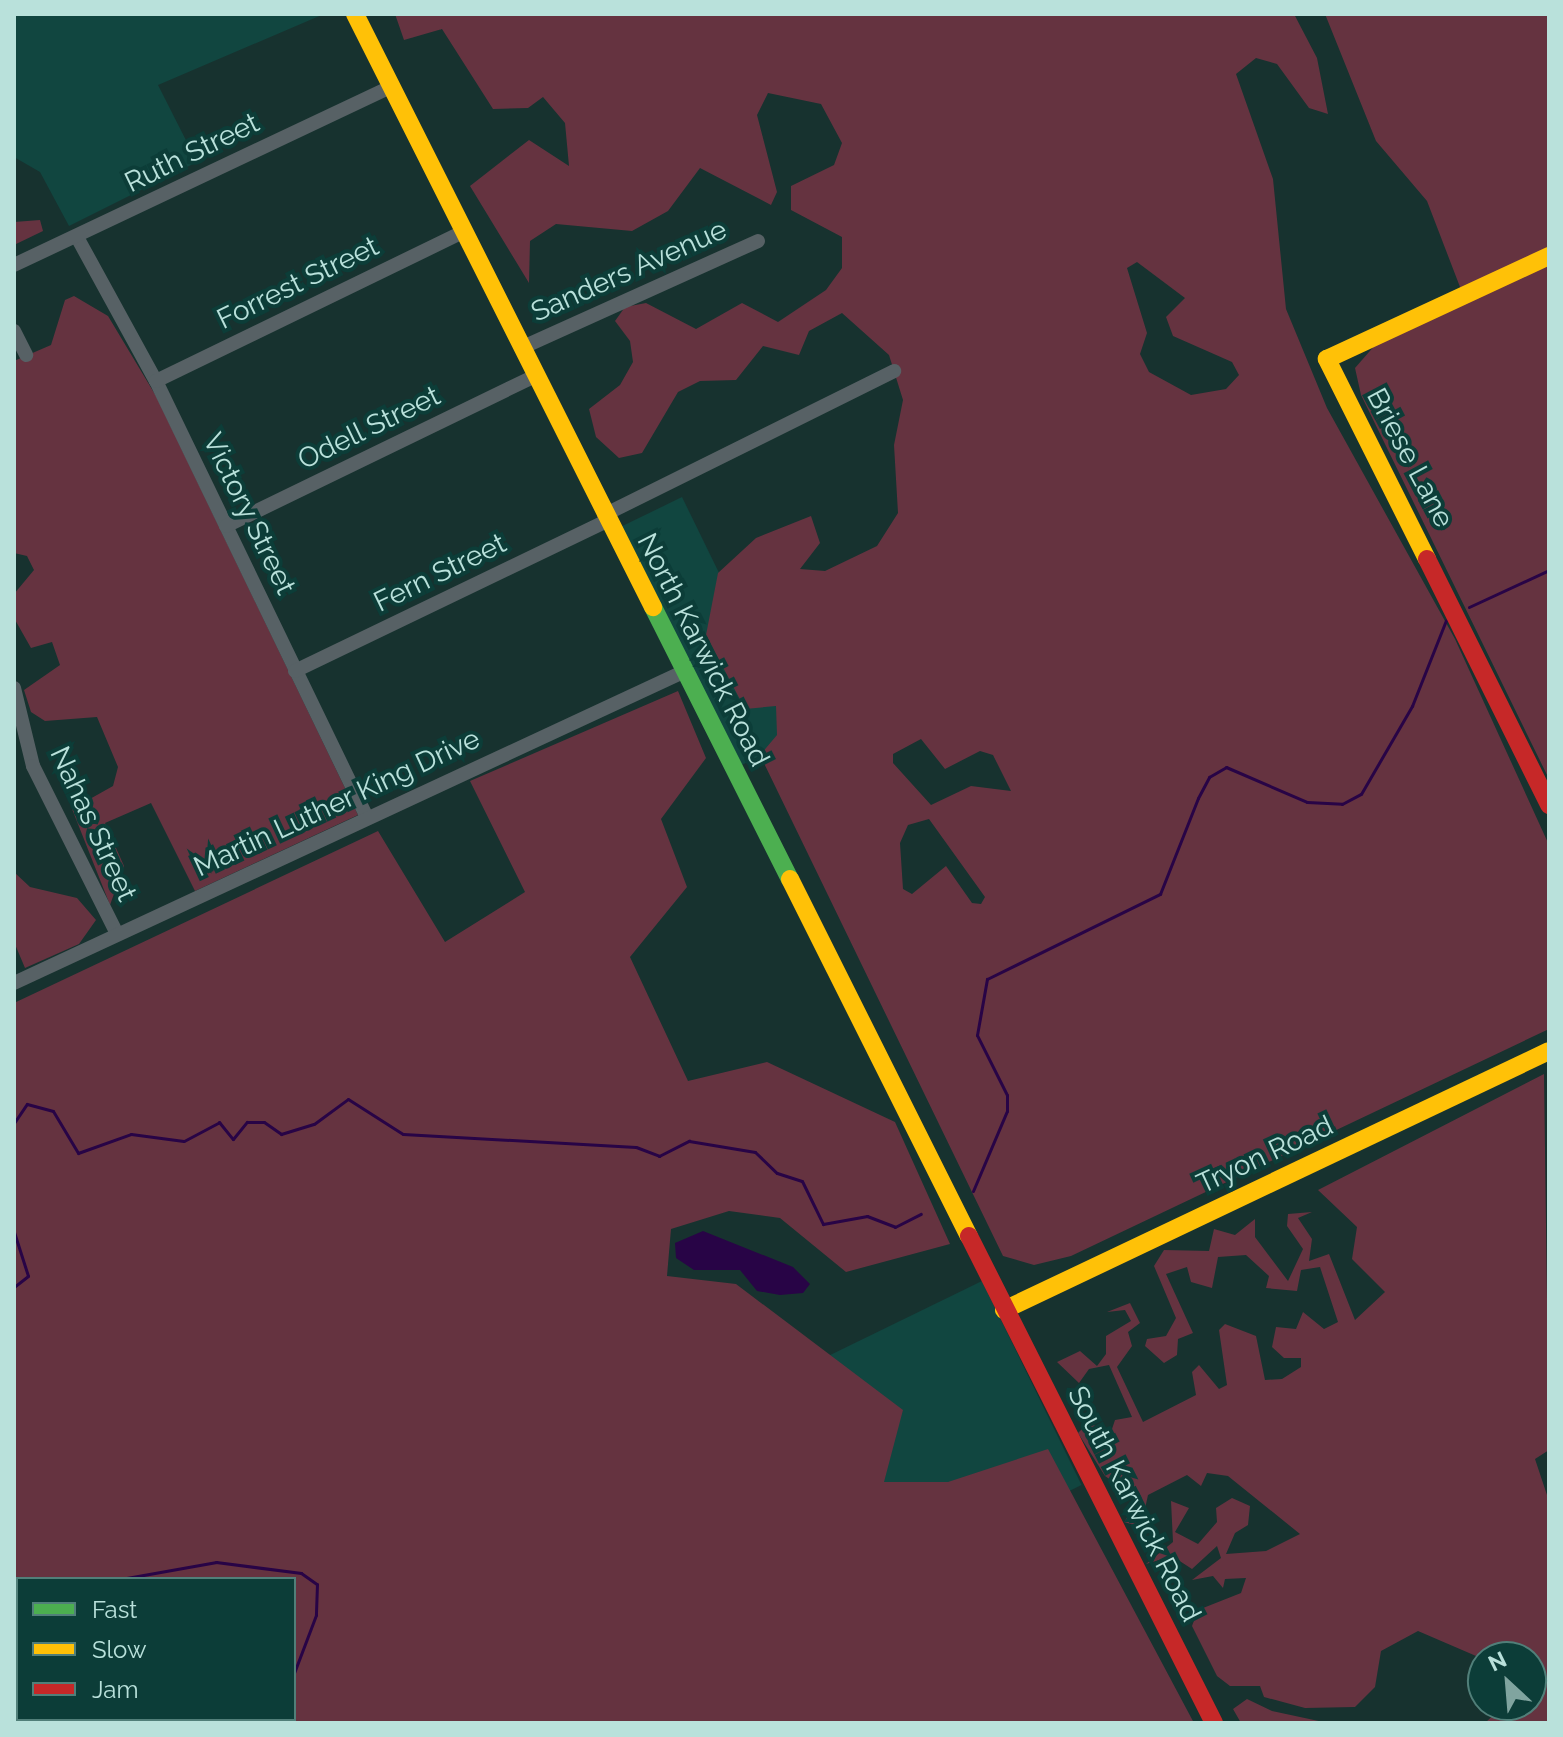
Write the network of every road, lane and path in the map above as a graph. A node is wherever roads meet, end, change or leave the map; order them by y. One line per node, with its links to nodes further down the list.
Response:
1 (362, 17): 2 (street, North Karwick Road)
2 (391, 87): 3 (street, North Karwick Road); 4 (street, Ruth Street)
3 (463, 232): 9 (street, North Karwick Road); 13 (street, Forrest Street)
4 (77, 237): 7 (street, Ruth Street); 13 (street, Victory Street)
5 (758, 241): 9 (street, Sanders Avenue)
6 (1549, 256): 19 (street, Briese Lane)
7 (14, 265)
8 (14, 331): 10 (street)
9 (521, 348): 12 (street, North Karwick Road)
10 (26, 355)
11 (894, 371): 14 (street, Fern Street)
12 (535, 376): 14 (street, North Karwick Road); 15 (street, Odell Street)
13 (156, 381): 15 (street, Victory Street)
14 (605, 518): 16 (street, Fern Street); 17 (street, North Karwick Road)
15 (226, 526): 16 (street, Victory Street)
16 (295, 671): 20 (street, Victory Street)
17 (683, 672): 20 (street, Martin Luther King Drive); 24 (street, North Karwick Road)
18 (14, 688): 21 (street, Nahas Street)
19 (1549, 805)
20 (367, 817): 21 (street, Martin Luther King Drive)
21 (117, 934): 22 (street, Martin Luther King Drive)
22 (14, 983)
23 (1549, 1051): 24 (street, Tryon Road)
24 (1004, 1310): 25 (street, South Karwick Road)
25 (1214, 1723)

